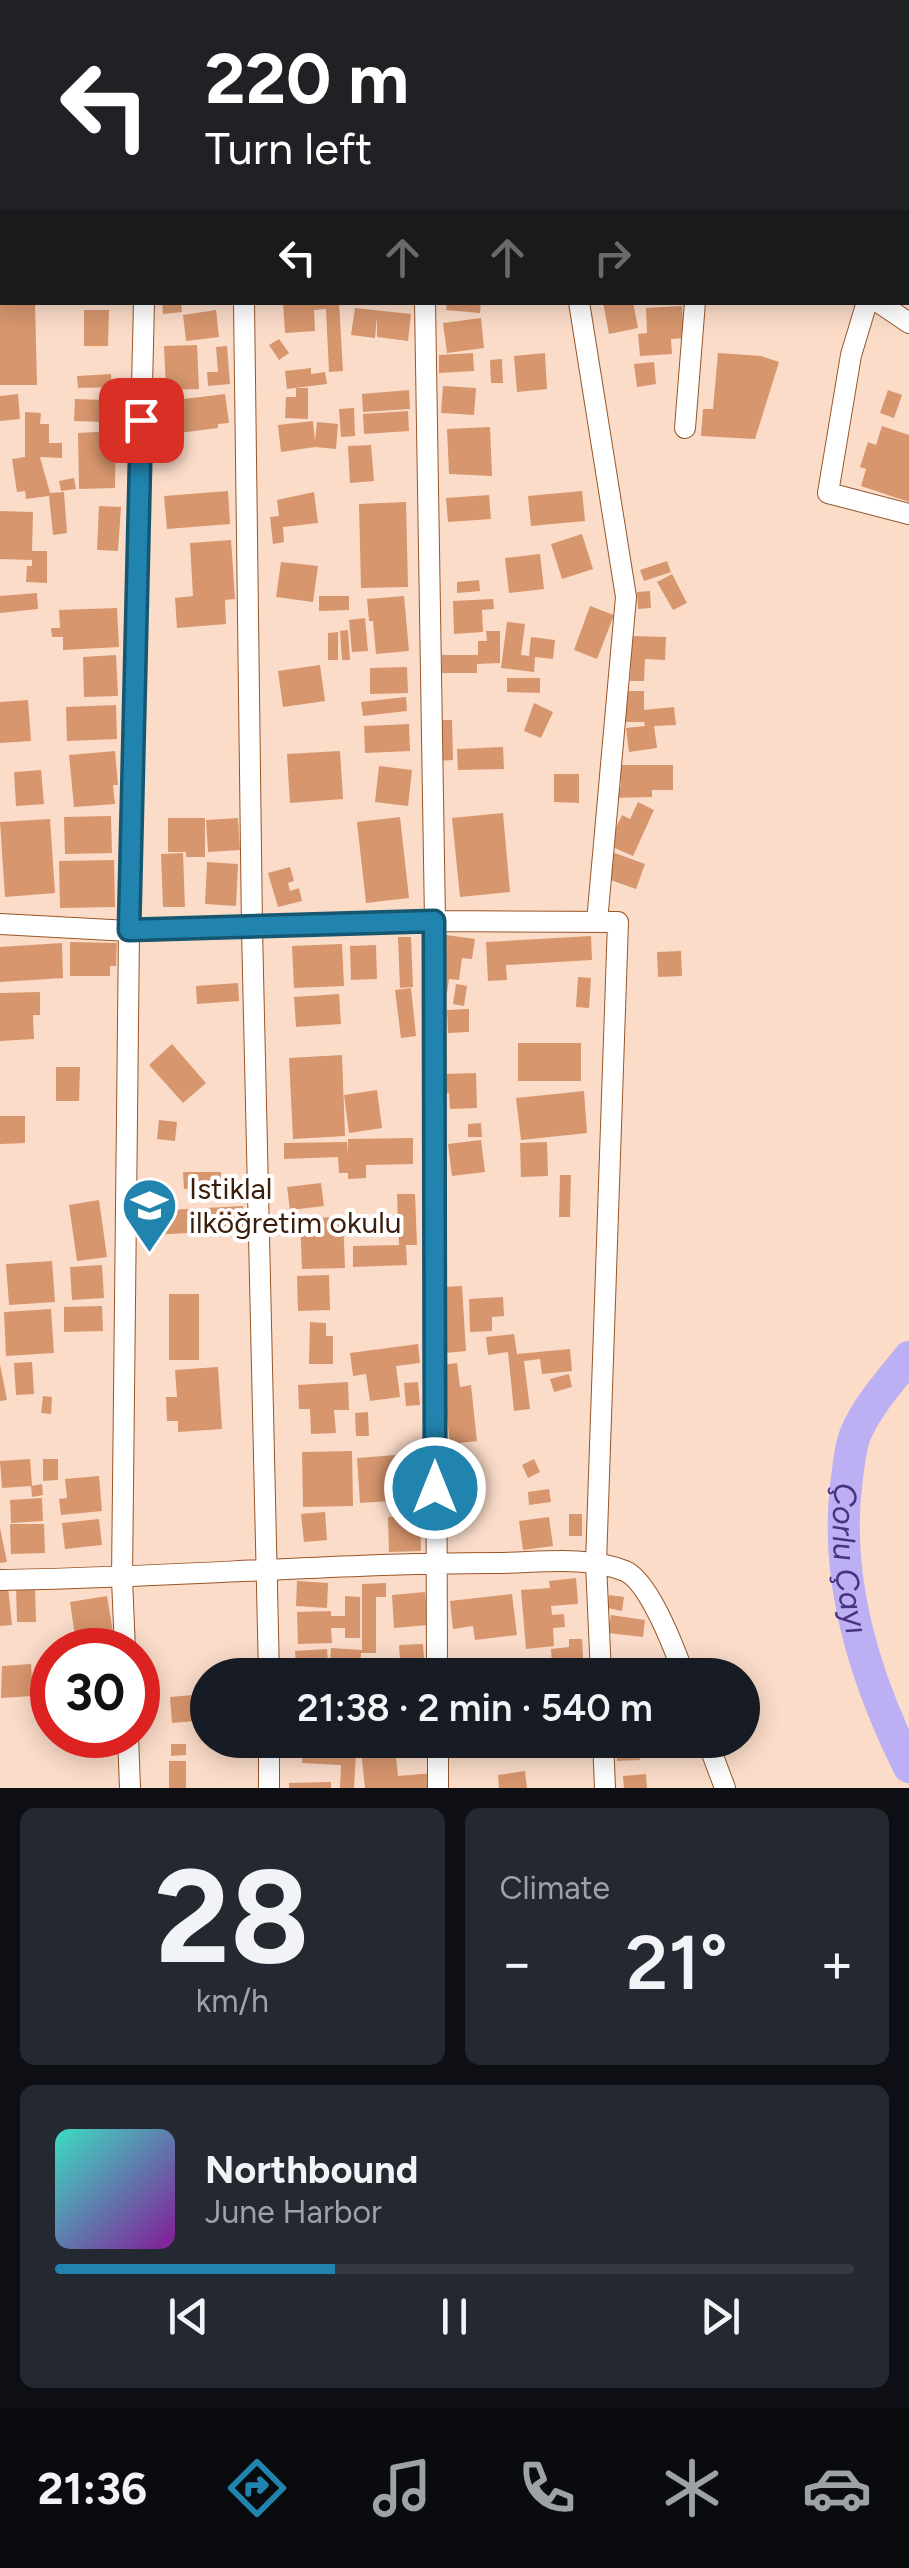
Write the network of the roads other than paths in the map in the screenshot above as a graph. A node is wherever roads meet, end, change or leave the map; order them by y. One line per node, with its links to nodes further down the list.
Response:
1 (144, 305): 15 (street)
2 (244, 305): 14 (street)
3 (425, 305): 11 (street)
4 (579, 305): 12 (street)
5 (695, 305): 9 (street)
6 (865, 305): 10 (street)
7 (883, 305): 8 (street)
8 (909, 322)
9 (684, 428)
10 (909, 514)
11 (434, 921): 12 (street); 14 (street); 16 (street)
12 (597, 922): 17 (street)
13 (0, 924): 15 (street)
14 (252, 929): 15 (street); 18 (street)
15 (129, 930): 19 (street)
16 (435, 1563): 17 (street); 18 (street); 23 (street)
17 (596, 1563): 24 (street); 25 (street)
18 (269, 1571): 19 (street); 22 (street)
19 (122, 1579): 20 (street); 21 (street)
20 (0, 1580)
21 (123, 1628)
22 (269, 1658)
23 (437, 1658)
24 (599, 1658)
25 (678, 1658)
26 (129, 1758): 31 (street)
27 (269, 1758): 32 (street)
28 (438, 1758): 33 (street)
29 (604, 1758): 34 (street)
30 (714, 1758): 35 (street)
31 (130, 1788)
32 (269, 1788)
33 (438, 1788)
34 (605, 1788)
35 (725, 1788)

